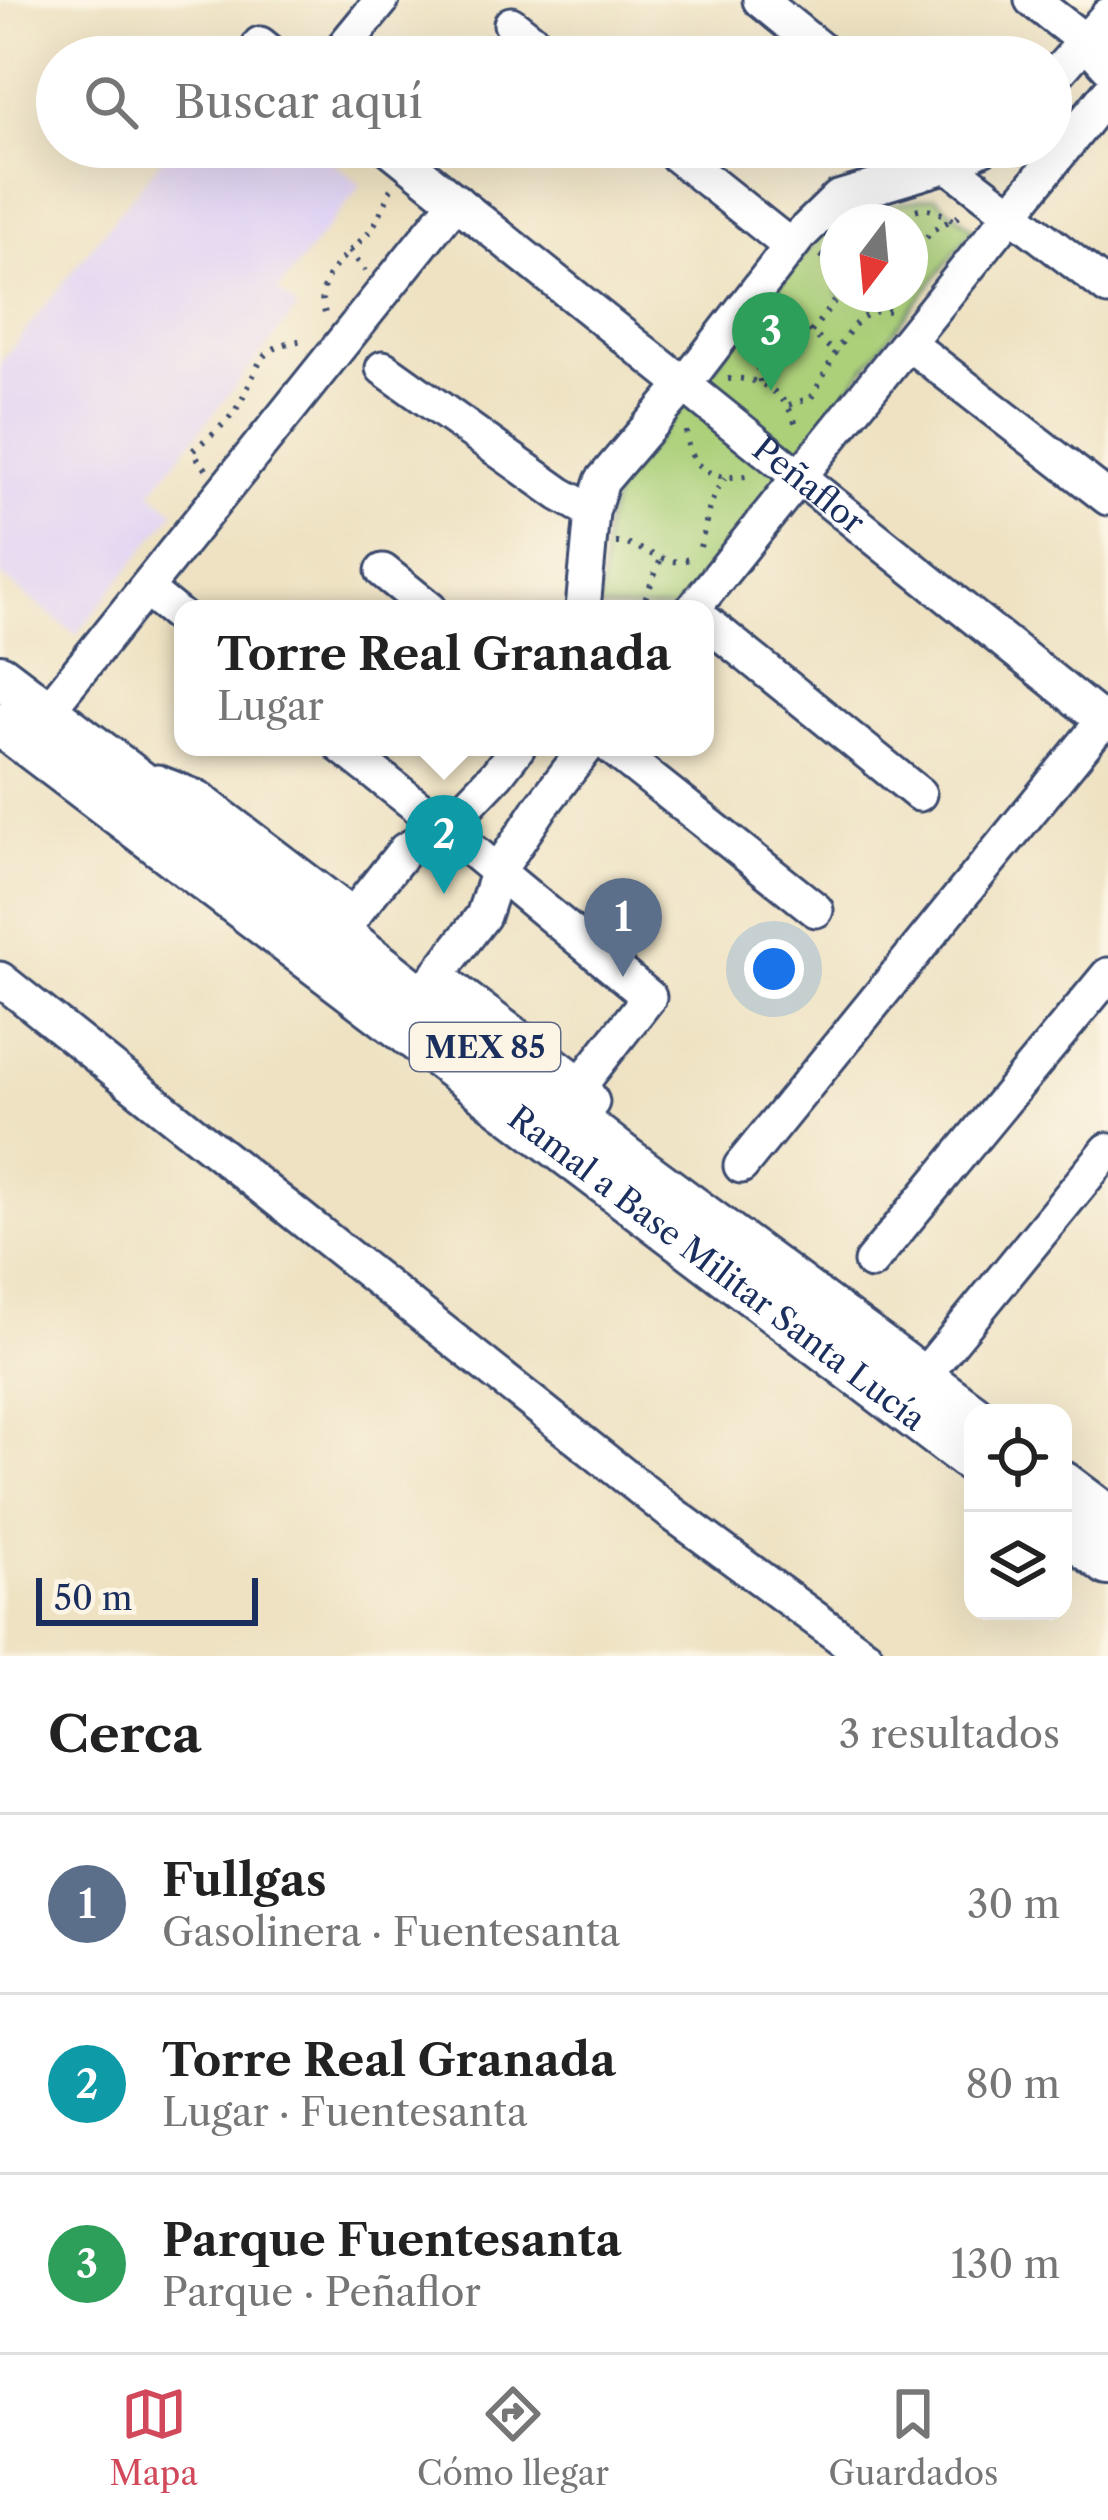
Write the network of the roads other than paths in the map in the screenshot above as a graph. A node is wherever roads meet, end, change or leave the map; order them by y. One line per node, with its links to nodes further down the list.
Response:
1 (382, 0): 6 (street)
2 (760, 0): 8 (street)
3 (1032, 0): 9 (street)
4 (1108, 15): 9 (street)
5 (511, 24): 7 (street)
6 (352, 36)
7 (526, 36)
8 (804, 36)
9 (1097, 54)
10 (1108, 93): 11 (street)
11 (1072, 131)
12 (415, 168): 17 (street, Peñaflor)
13 (694, 168): 19 (street)
14 (911, 168): 19 (street)
15 (955, 168): 18 (street)
16 (1038, 168): 18 (street)
17 (456, 201): 23 (street, Peñaflor); 28 (street)
18 (1003, 205): 20 (street); 21 (street)
19 (806, 251): 23 (street)
20 (1108, 288)
21 (908, 343): 24 (street); 25 (street)
22 (383, 368): 26 (street)
23 (684, 385): 24 (street, Peñaflor); 26 (street)
24 (799, 478): 31 (street); 36 (street, Peñaflor)
25 (1108, 498)
26 (591, 528): 30 (street)
27 (383, 571): 29 (street)
28 (146, 589): 32 (street); 35 (street)
29 (419, 600)
30 (584, 600)
31 (700, 600)
32 (174, 612)
33 (714, 628): 42 (street)
34 (0, 676): 35 (main road, Ramal a Base Militar Santa Lucía / MEX 85)
35 (47, 711): 46 (main road, Ramal a Base Militar Santa Lucía / MEX 85)
36 (1106, 720): 53 (street)
37 (0, 724): 46 (main road, Ramal a Base Militar Santa Lucía / MEX 85)
38 (353, 756): 43 (street)
39 (511, 756): 43 (street)
40 (580, 756): 44 (street)
41 (622, 756): 45 (street)
42 (919, 794)
43 (445, 828): 44 (street); 46 (street)
44 (497, 873): 49 (street); 50 (street)
45 (816, 910)
46 (336, 937): 49 (main road, Ramal a Base Militar Santa Lucía / MEX 85)
47 (1108, 975): 54 (street)
48 (0, 979): 62 (street)
49 (418, 999): 50 (street); 52 (main road, Ramal a Base Militar Santa Lucía / MEX 85); 55 (main road, Ramal a Base Militar Santa Lucía / MEX 85)
50 (581, 1084): 52 (street)
51 (1108, 1150): 55 (street)
52 (628, 1160): 55 (main road, Ramal a Base Militar Santa Lucía / MEX 85)
53 (741, 1166)
54 (871, 1262)
55 (911, 1391): 56 (main road, Ramal a Base Militar Santa Lucía / MEX 85); 57 (main road, Ramal a Base Militar Santa Lucía / MEX 85)
56 (964, 1412)
57 (964, 1452)
58 (1072, 1490): 59 (main road)
59 (1108, 1516)
60 (1072, 1537): 61 (main road)
61 (1108, 1564)
62 (866, 1656)

